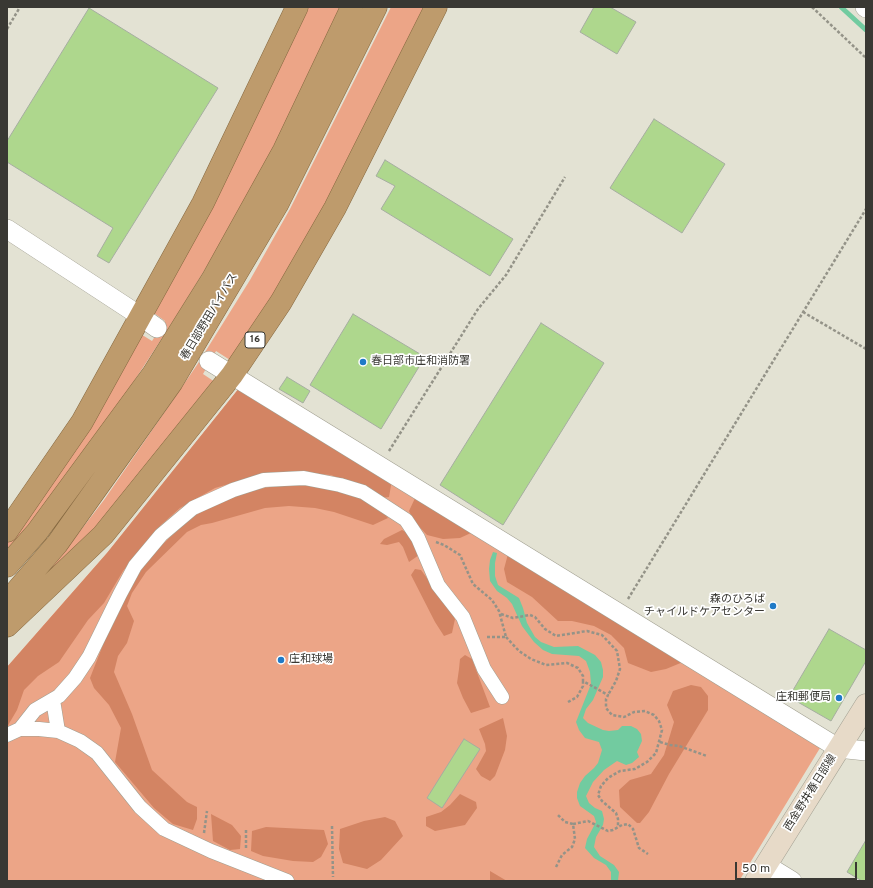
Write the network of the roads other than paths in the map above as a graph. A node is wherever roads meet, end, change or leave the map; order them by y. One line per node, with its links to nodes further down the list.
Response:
1 (297, 7): 6 (highway)
2 (352, 7): 10 (highway, 春日部野田バイパス)
3 (376, 7): 11 (highway, 春日部野田バイパス)
4 (436, 7): 8 (highway, 16)
5 (7, 229): 6 (street)
6 (148, 322): 9 (highway)
7 (209, 361): 8 (street)
8 (232, 375): 12 (highway, 16); 19 (street)
9 (7, 532)
10 (7, 566)
11 (7, 602)
12 (7, 626)
13 (502, 698): 14 (street)
14 (53, 700): 16 (street); 17 (street)
15 (866, 704): 19 (main road, 西金野井春日部線)
16 (20, 729): 17 (street); 18 (street)
17 (58, 731): 22 (street)
18 (7, 735)
19 (838, 748): 20 (street); 21 (main road, 西金野井春日部線)
20 (866, 751)
21 (761, 873): 23 (street)
22 (288, 881)
23 (792, 881)

